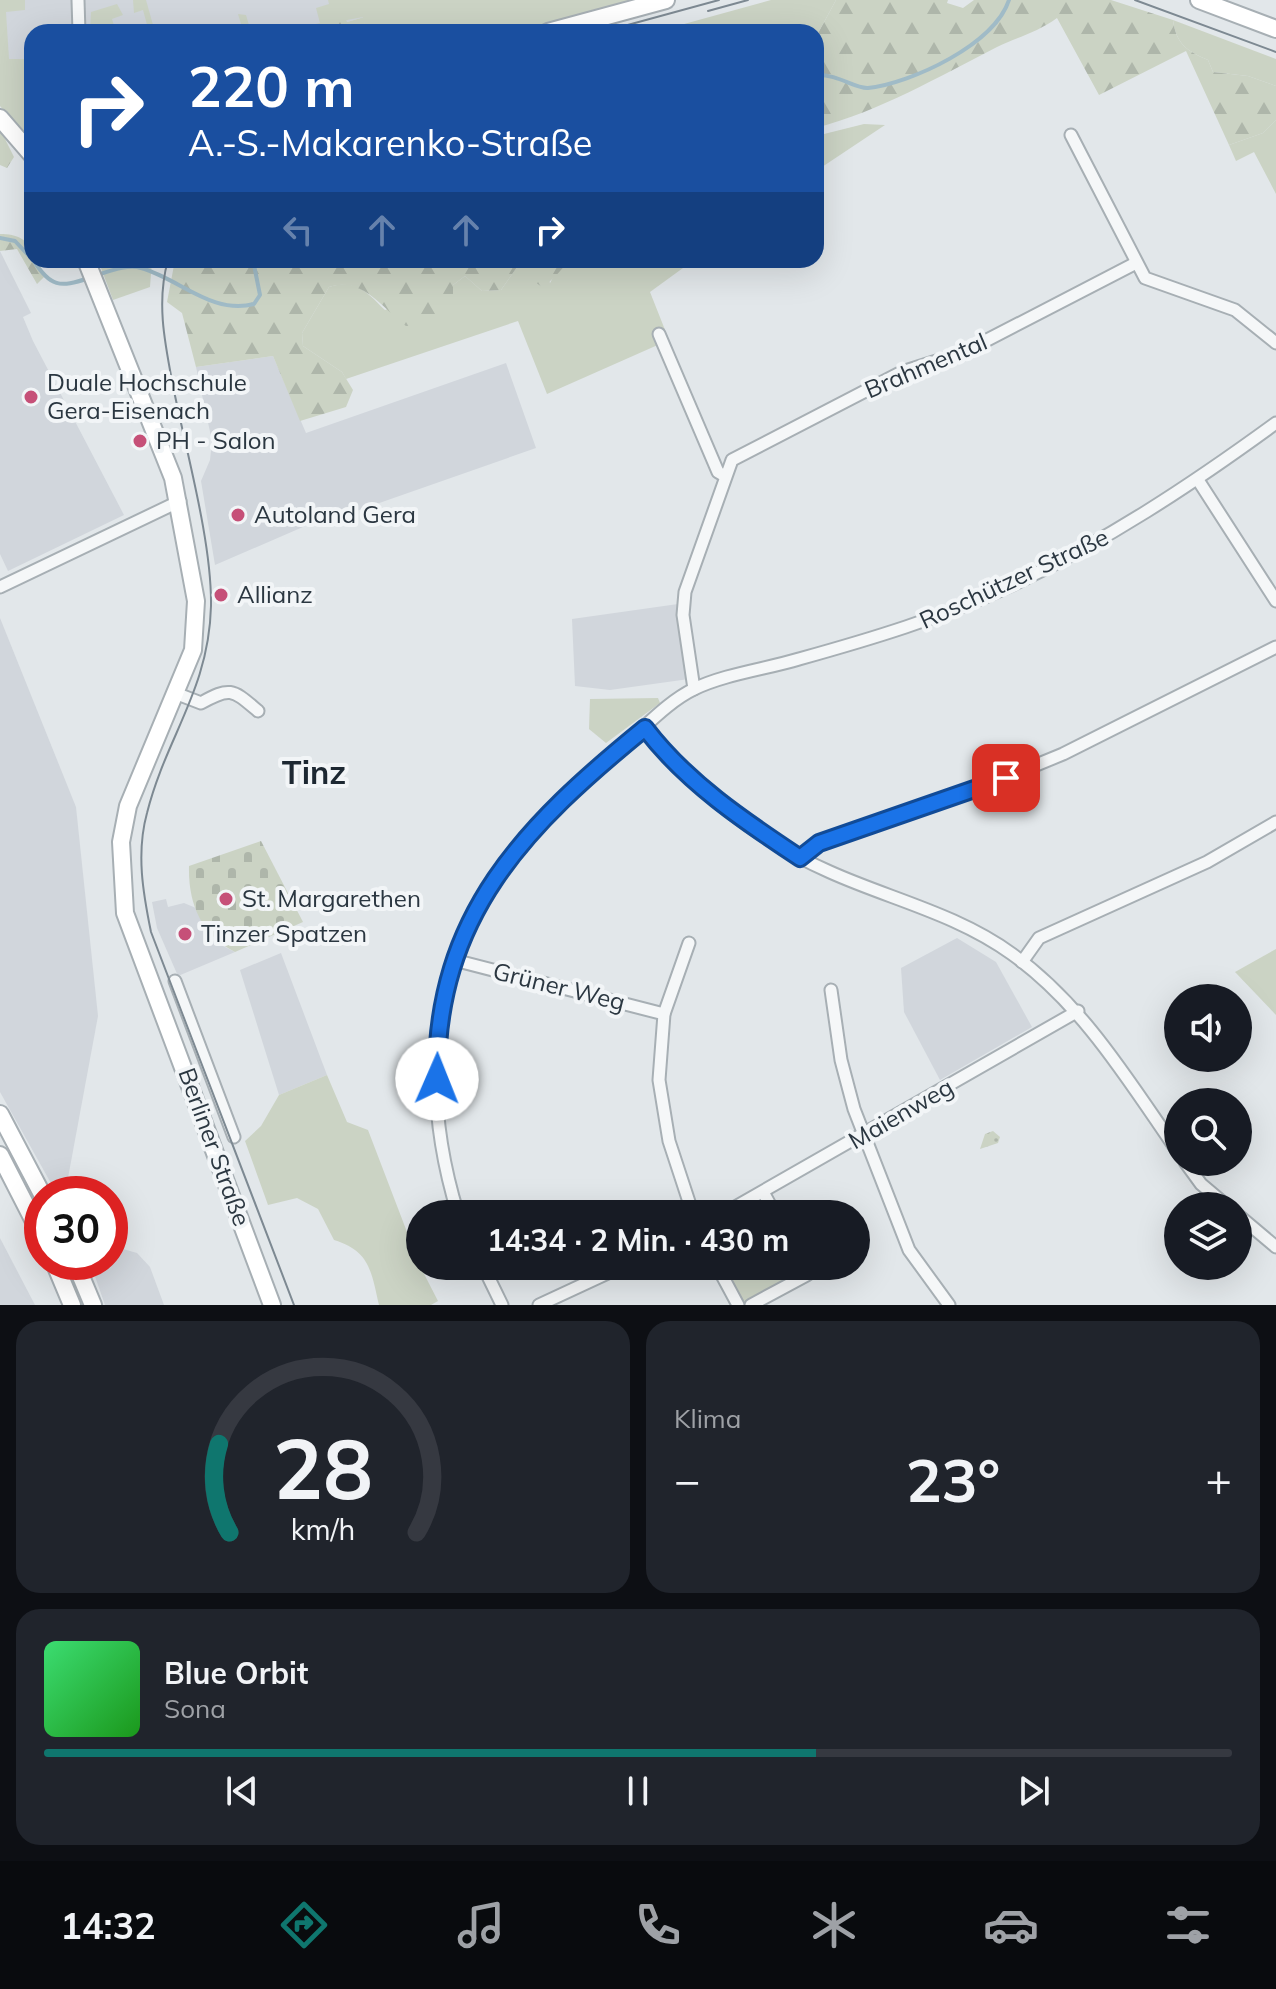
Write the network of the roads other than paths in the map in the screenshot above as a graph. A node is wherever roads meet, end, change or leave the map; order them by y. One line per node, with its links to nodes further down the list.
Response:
1 (78, 0): 4 (street)
2 (666, 0): 5 (street)
3 (1199, 0): 6 (street)
4 (79, 24)
5 (578, 24)
6 (1276, 29)
7 (0, 118): 9 (street)
8 (1071, 135): 10 (street)
9 (24, 146)
10 (1136, 263): 13 (street); 15 (street, Brahmental)
11 (90, 270): 17 (street, Berliner Straße)
12 (659, 334): 15 (street)
13 (1276, 343)
14 (1276, 423): 16 (street, Roschützer Straße)
15 (725, 476): 21 (street, Brahmental)
16 (1198, 480): 19 (street); 21 (street, Roschützer Straße)
17 (180, 501): 18 (street); 22 (street, Berliner Straße)
18 (0, 587)
19 (1276, 601)
20 (1276, 647): 26 (street)
21 (694, 689): 24 (street, Roschützer Straße)
22 (175, 693): 23 (street); 58 (street, Berliner Straße)
23 (258, 711)
24 (645, 728): 26 (street); 28 (street)
25 (1276, 822): 29 (street)
26 (800, 858): 29 (street)
27 (689, 943): 33 (street)
28 (454, 960): 33 (street, Grüner Weg); 43 (street)
29 (1022, 962): 32 (street)
30 (175, 981): 37 (street)
31 (831, 990): 36 (street)
32 (1078, 1011): 35 (street); 36 (street, Maienweg)
33 (664, 1014): 44 (street)
34 (0, 1114): 39 (street)
35 (1164, 1132)
36 (864, 1135): 41 (street, Maienweg); 63 (street)
37 (234, 1137)
38 (0, 1155): 47 (street)
39 (33, 1176)
40 (1195, 1176): 42 (street)
41 (763, 1192): 45 (street, Maienweg); 46 (street)
42 (1210, 1192)
43 (454, 1200)
44 (688, 1200)
45 (748, 1200)
46 (767, 1200)
47 (24, 1202)
48 (1252, 1227): 49 (street)
49 (1276, 1247)
50 (62, 1280): 56 (street)
51 (83, 1280): 57 (street)
52 (490, 1280): 59 (street)
53 (593, 1280): 60 (street)
54 (725, 1280): 61 (street)
55 (798, 1280): 62 (street)
56 (72, 1305)
57 (93, 1305)
58 (272, 1305)
59 (502, 1305)
60 (539, 1305)
61 (738, 1305)
62 (751, 1305)
63 (949, 1305)

